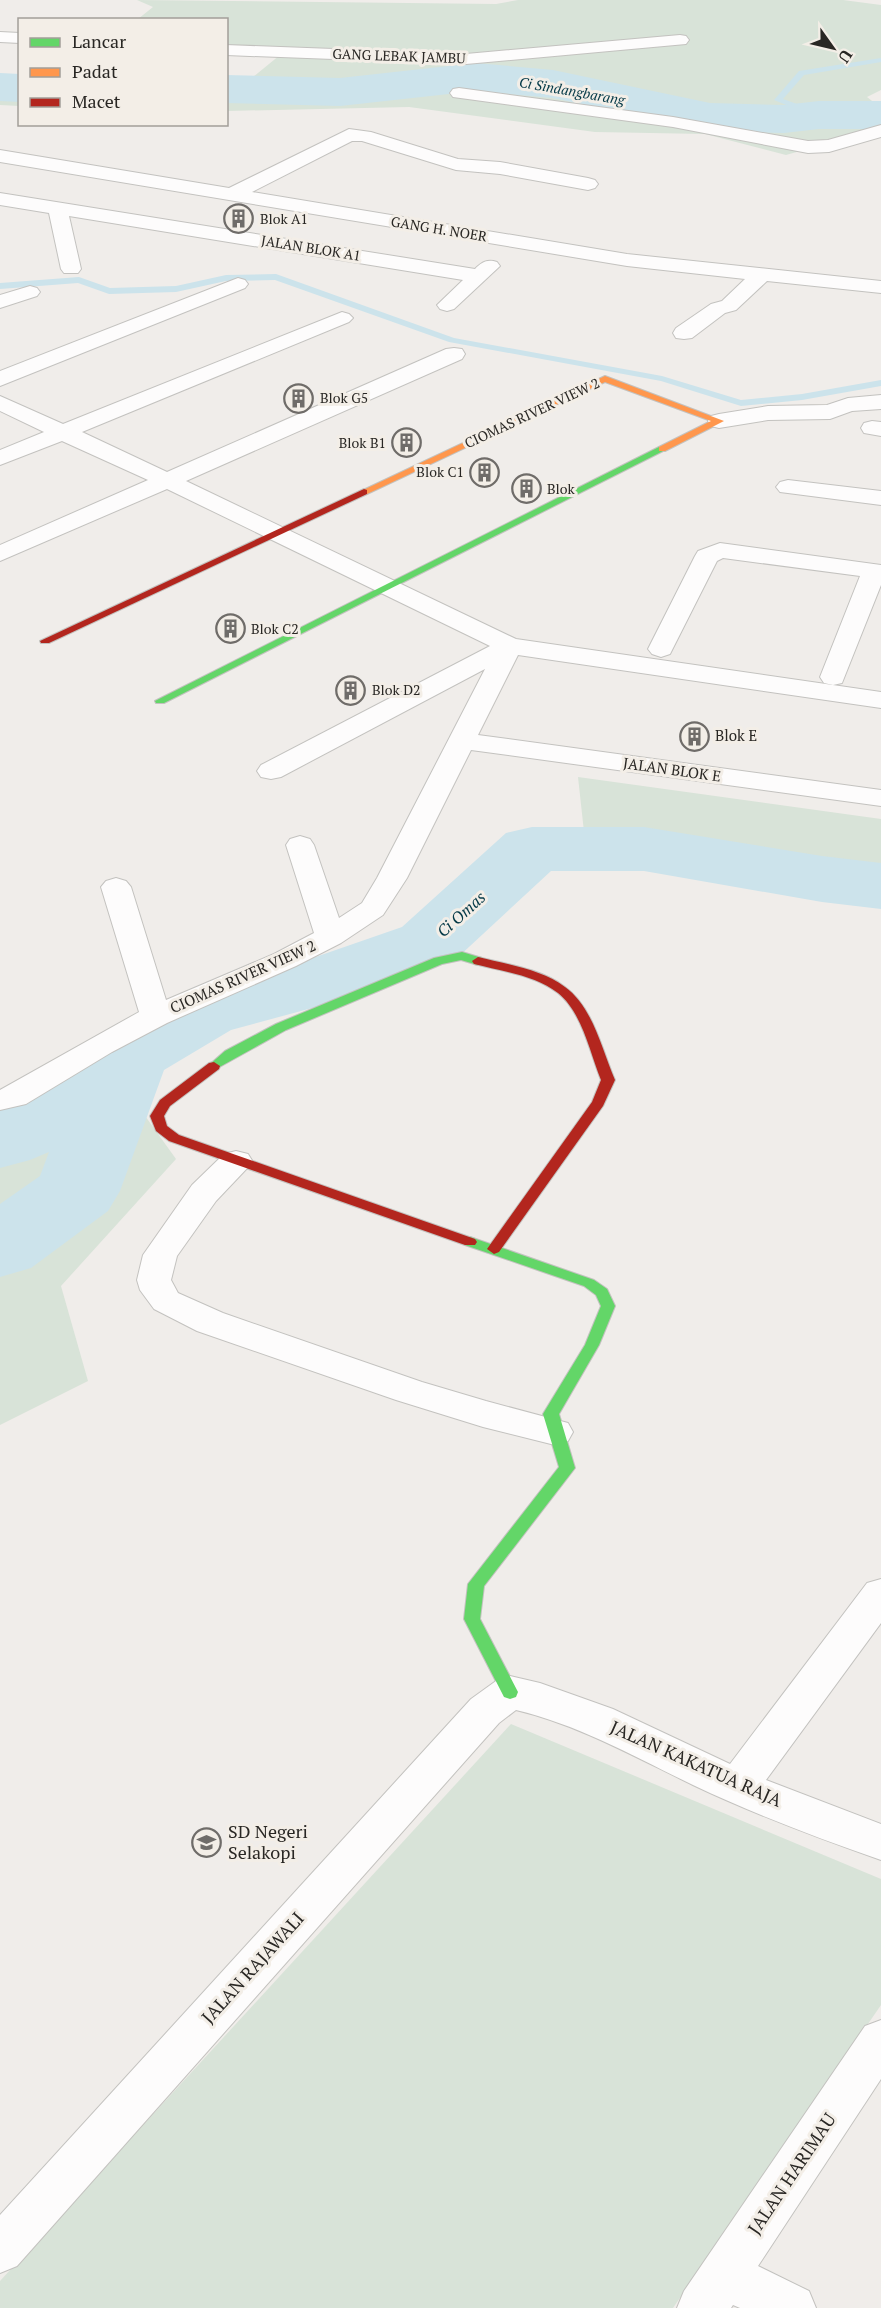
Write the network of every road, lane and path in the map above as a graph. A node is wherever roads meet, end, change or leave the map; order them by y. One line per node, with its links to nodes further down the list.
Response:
1 (0, 37): 2 (street)
2 (18, 38)
3 (680, 40): 4 (street, GANG LEBAK JAMBU)
4 (228, 50)
5 (459, 93): 6 (street)
6 (881, 131)
7 (0, 156): 9 (street, GANG H. NOER)
8 (588, 184): 9 (street)
9 (231, 195): 16 (street, GANG H. NOER)
10 (0, 199): 11 (street, JALAN BLOK A1)
11 (58, 208): 12 (street, JALAN BLOK A1); 15 (street)
12 (216, 233): 14 (street); 17 (street, JALAN BLOK A1)
13 (507, 250): 17 (street)
14 (227, 251)
15 (70, 269)
16 (762, 274): 19 (street, GANG H. NOER); 24 (street)
17 (479, 276): 22 (street)
18 (238, 284): 26 (street)
19 (881, 287)
20 (30, 292): 21 (street)
21 (0, 302)
22 (447, 305)
23 (342, 318): 30 (street)
24 (684, 333)
25 (454, 354): 32 (street)
26 (0, 379)
27 (881, 402): 29 (street)
28 (0, 403): 30 (street)
29 (719, 421): 35 (street, CIOMAS RIVER VIEW 2); 38 (street)
30 (63, 432): 31 (street); 32 (street)
31 (0, 458)
32 (168, 480): 35 (street); 36 (street)
33 (788, 487): 34 (street)
34 (881, 498)
35 (276, 531): 38 (street); 39 (street, CIOMAS RIVER VIEW 2)
36 (0, 554)
37 (877, 572): 41 (street); 42 (street)
38 (390, 587): 40 (street); 44 (street)
39 (45, 641)
40 (510, 646): 43 (street); 45 (street, CIOMAS RIVER VIEW 2); 46 (street)
41 (661, 649)
42 (832, 677)
43 (881, 700)
44 (160, 701)
45 (463, 741): 47 (street, JALAN BLOK E); 50 (street, CIOMAS RIVER VIEW 2)
46 (271, 771)
47 (881, 798)
48 (300, 845): 50 (street, CIOMAS RIVER VIEW 2)
49 (116, 887): 51 (street, CIOMAS RIVER VIEW 2)
50 (330, 937): 51 (street, CIOMAS RIVER VIEW 2)
51 (156, 1016): 52 (street, CIOMAS RIVER VIEW 2)
52 (0, 1100)
53 (236, 1162): 54 (street); 54 (street); 55 (street)
54 (494, 1249): 55 (street)
55 (555, 1432): 57 (street)
56 (881, 1594): 58 (street)
57 (510, 1692): 58 (street, JALAN KAKATUA RAJA); 61 (street, JALAN RAJAWALI)
58 (737, 1786): 59 (street, JALAN KAKATUA RAJA)
59 (881, 1842)
60 (881, 2040): 62 (street, JALAN HARIMAU)
61 (0, 2250)
62 (713, 2292): 63 (street)
63 (791, 2308)

